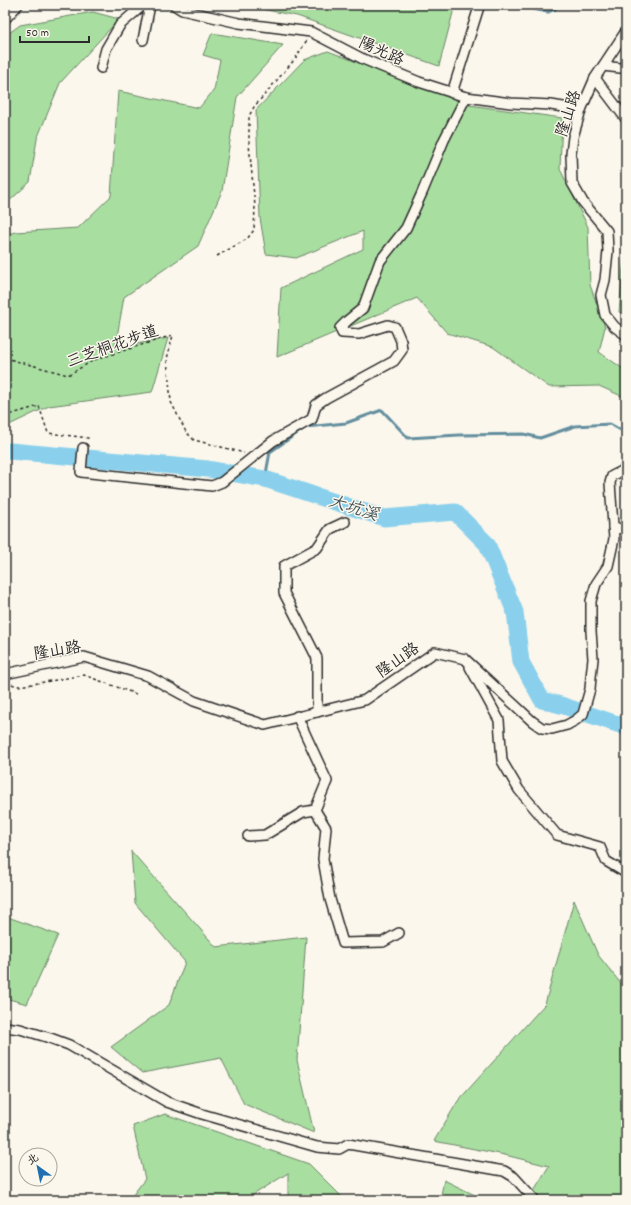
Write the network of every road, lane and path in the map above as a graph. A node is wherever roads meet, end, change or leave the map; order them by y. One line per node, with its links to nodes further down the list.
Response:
1 (18, 5): 6 (street)
2 (143, 5): 11 (street)
3 (150, 5): 9 (street)
4 (174, 5): 8 (street, 陽光路)
5 (478, 5): 14 (street)
6 (5, 19)
7 (626, 31): 10 (street, 隆山路)
8 (311, 32): 14 (street, 陽光路); 18 (path)
9 (143, 40)
10 (603, 66): 12 (street); 13 (street, 隆山路)
11 (101, 68)
12 (626, 68)
13 (595, 78): 16 (street, 隆山路); 17 (street)
14 (452, 93): 15 (street, 陽光路)
15 (466, 97): 16 (street, 陽光路); 23 (street)
16 (581, 110): 19 (street, 隆山路)
17 (626, 119)
18 (217, 256)
19 (626, 335)
20 (5, 358): 23 (path, 三芝桐花步道)
21 (5, 416): 22 (path)
22 (83, 448): 23 (street)
23 (255, 455)
24 (626, 469): 26 (street, 隆山路)
25 (345, 522): 32 (street)
26 (613, 527): 27 (street); 28 (street, 隆山路)
27 (626, 530)
28 (465, 659): 32 (street, 隆山路); 36 (street)
29 (5, 674): 33 (street, 隆山路)
30 (5, 683): 31 (path)
31 (136, 694)
32 (317, 712): 33 (street, 隆山路)
33 (298, 716): 34 (street)
34 (315, 810): 35 (street); 37 (street)
35 (248, 836)
36 (626, 873)
37 (399, 933)
38 (5, 1027): 39 (street)
39 (535, 1200)

